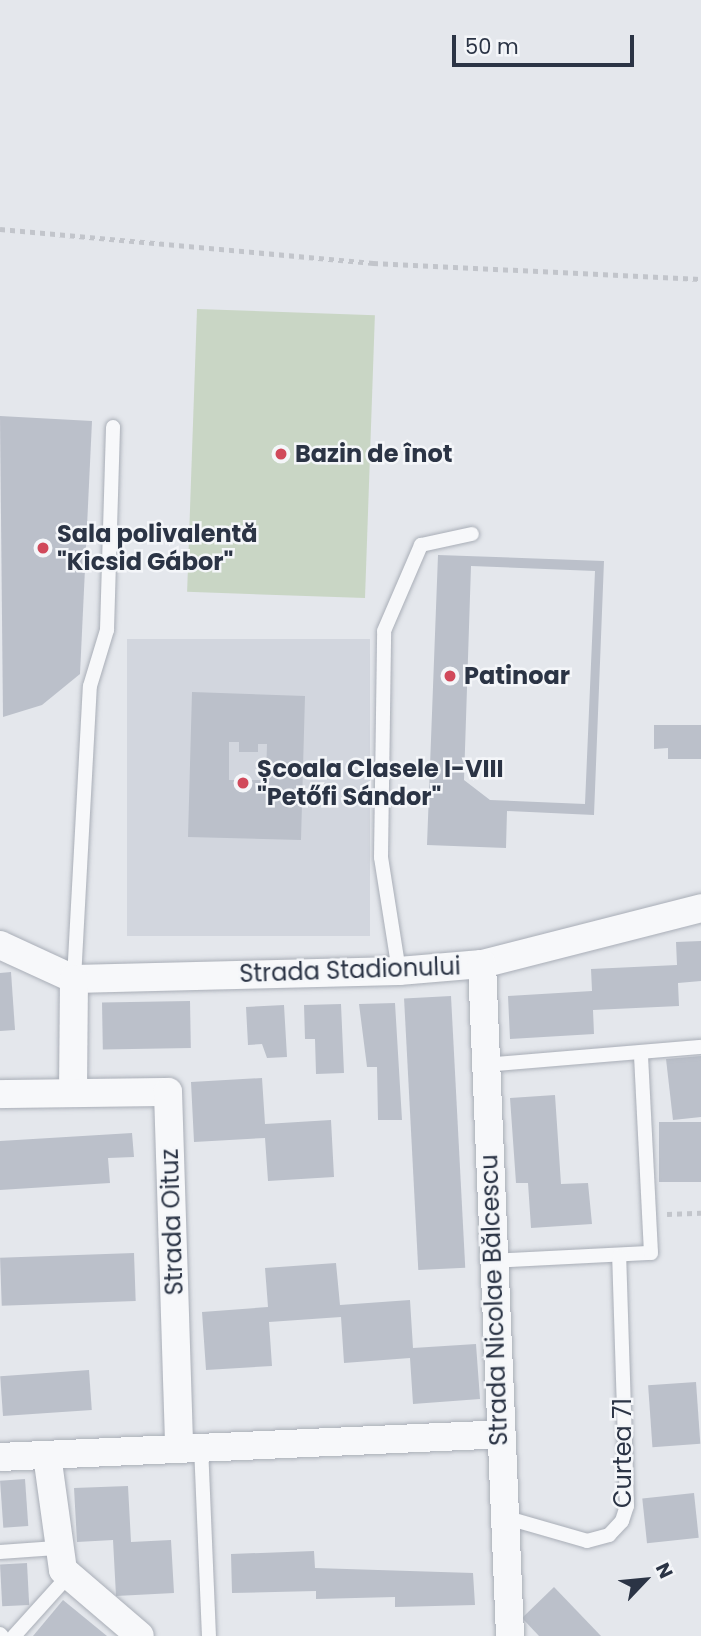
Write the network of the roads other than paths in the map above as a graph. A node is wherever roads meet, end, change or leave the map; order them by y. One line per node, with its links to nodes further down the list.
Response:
1 (113, 427): 7 (lane)
2 (472, 534): 6 (lane)
3 (701, 908): 5 (street, Strada Stadionului)
4 (0, 945): 7 (street, Strada Stadionului)
5 (482, 964): 6 (street, Strada Stadionului); 10 (street, Strada Nicolae Bălcescu)
6 (399, 971): 7 (street, Strada Stadionului)
7 (74, 979): 11 (street)
8 (701, 1047): 9 (lane)
9 (641, 1053): 10 (lane); 13 (lane)
10 (485, 1065): 14 (street, Strada Nicolae Bălcescu)
11 (73, 1093): 12 (street); 16 (street, Strada Oituz)
12 (0, 1094)
13 (619, 1256): 14 (lane); 19 (lane, Curtea 71)
14 (492, 1261): 15 (street, Strada Nicolae Bălcescu)
15 (499, 1434): 16 (street); 19 (street, Strada Nicolae Bălcescu)
16 (190, 1447): 17 (street); 25 (lane)
17 (47, 1455): 18 (street); 20 (street)
18 (0, 1457)
19 (504, 1517): 26 (street, Strada Nicolae Bălcescu)
20 (56, 1548): 21 (lane); 22 (street)
21 (0, 1552)
22 (69, 1575): 23 (lane); 24 (street)
23 (14, 1636)
24 (140, 1636)
25 (209, 1636)
26 (510, 1636)

